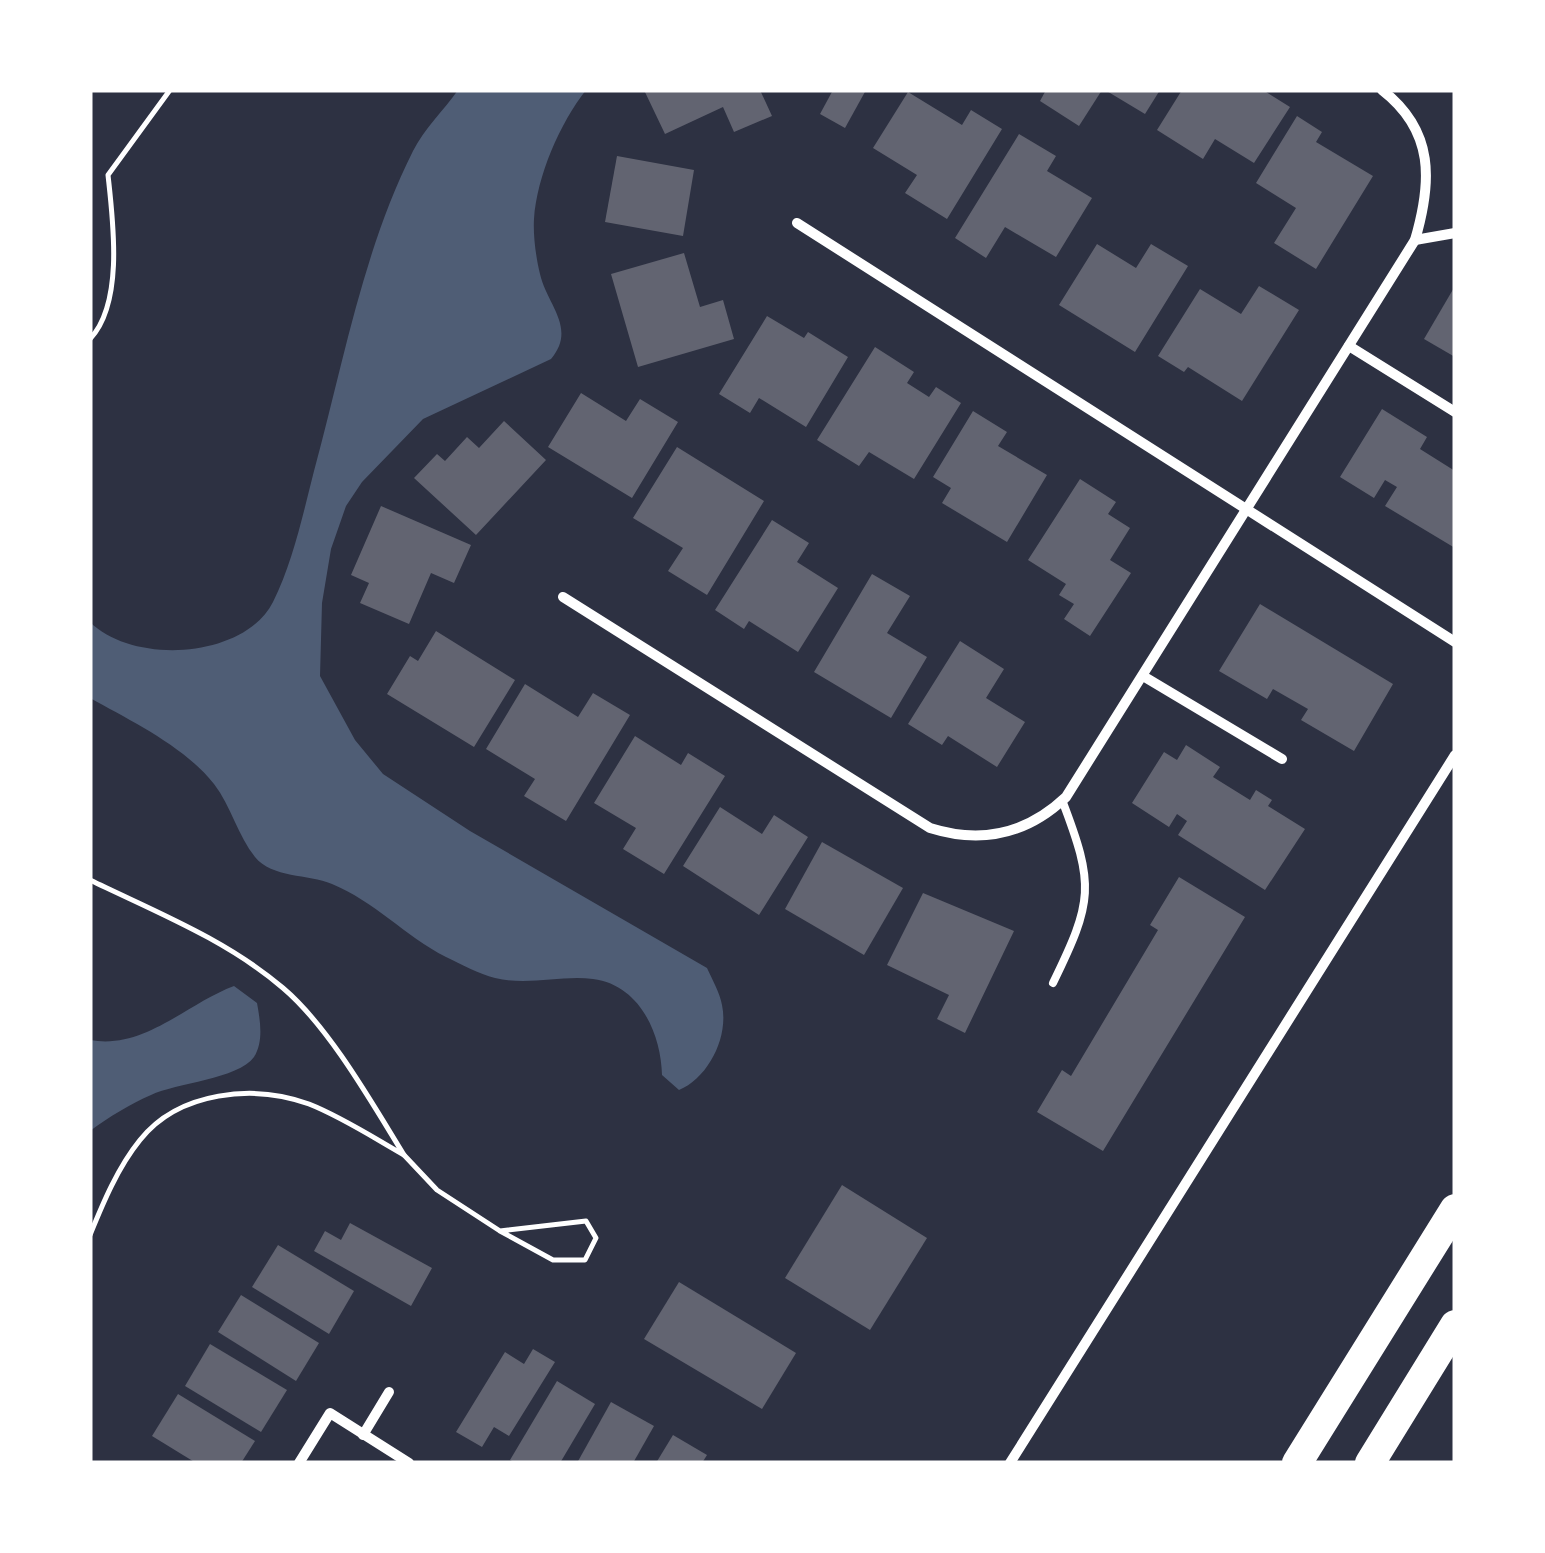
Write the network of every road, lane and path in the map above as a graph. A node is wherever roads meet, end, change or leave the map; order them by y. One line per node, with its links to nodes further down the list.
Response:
1 (170, 90): 6 (path)
2 (1382, 90): 5 (street)
3 (798, 223): 9 (street)
4 (1455, 233): 5 (street)
5 (1415, 240): 7 (street)
6 (90, 339)
7 (1348, 346): 8 (street); 9 (street)
8 (1455, 412)
9 (1247, 509): 11 (street); 12 (street)
10 (563, 597): 15 (street)
11 (1455, 642)
12 (1143, 676): 14 (street); 15 (street)
13 (1455, 755): 27 (street)
14 (1282, 759)
15 (1062, 800): 17 (lane)
16 (90, 880): 18 (path)
17 (1053, 984)
18 (404, 1154): 20 (path); 21 (path)
19 (1455, 1209): 28 (highway)
20 (500, 1231): 20 (path)
21 (90, 1235)
22 (1455, 1325): 29 (highway)
23 (389, 1392): 24 (street)
24 (364, 1435): 25 (street); 26 (street)
25 (298, 1463)
26 (409, 1463)
27 (1010, 1463)
28 (1297, 1463)
29 (1370, 1463)

